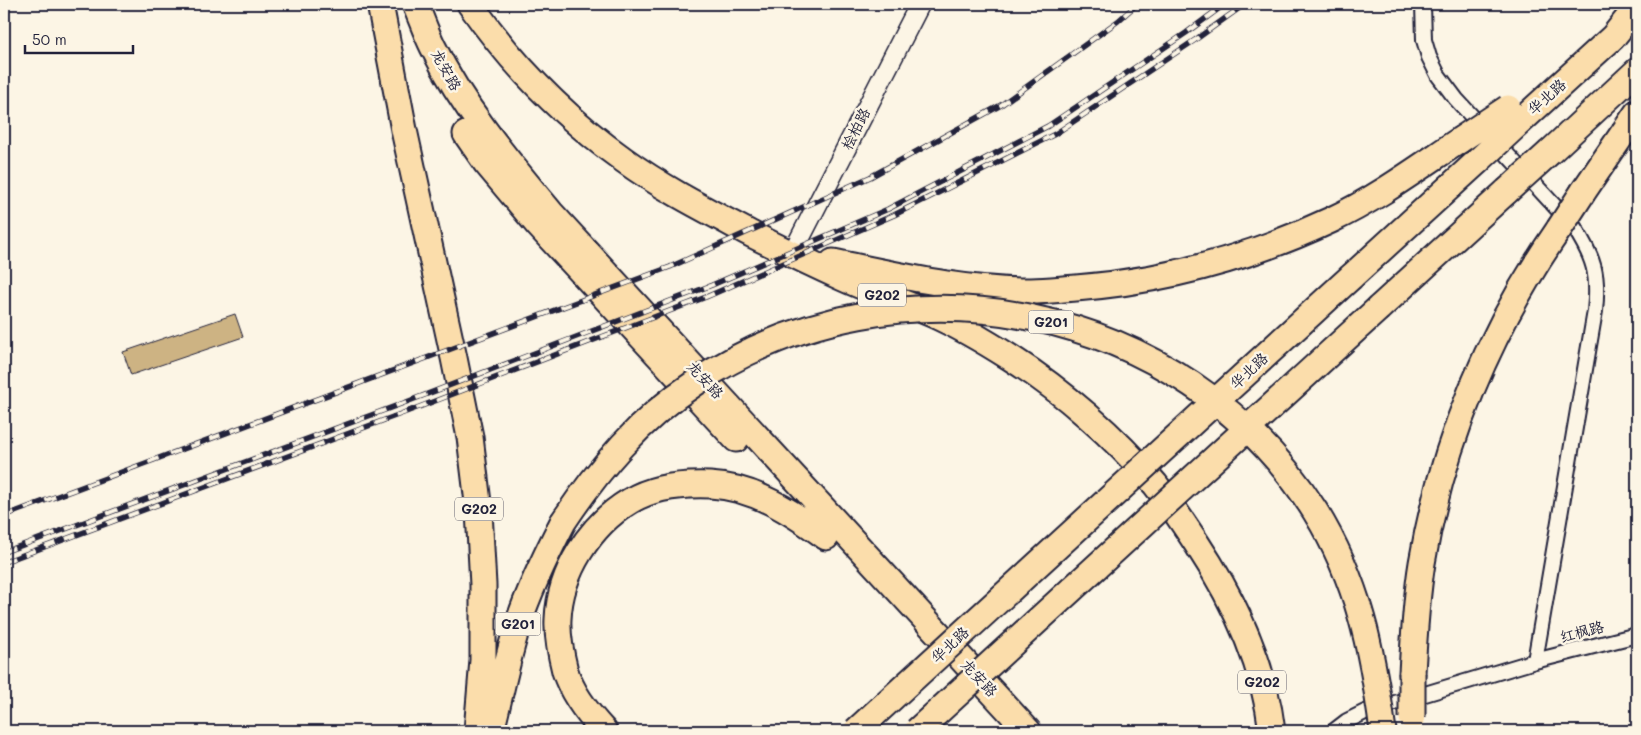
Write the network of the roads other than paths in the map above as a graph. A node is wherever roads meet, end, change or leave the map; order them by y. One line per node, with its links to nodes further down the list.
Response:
1 (380, 4): 16 (highway, G202)
2 (398, 4): 12 (highway, 龙安路)
3 (415, 4): 22 (highway, 龙安路)
4 (470, 4): 11 (highway, G202)
5 (920, 4): 11 (street, 桧柏路)
6 (1423, 4): 14 (street)
7 (1637, 7): 10 (highway, 华北路)
8 (1637, 72): 20 (highway, bridge)
9 (1637, 113): 15 (highway, bridge)
10 (1514, 115): 11 (highway, bridge); 19 (highway, 华北路, bridge)
11 (792, 254): 23 (highway, G202)
12 (826, 537): 18 (highway); 21 (highway, 龙安路)
13 (1637, 634): 14 (street, 红枫路)
14 (1536, 661): 24 (street, 红枫路)
15 (1412, 725)
16 (476, 731)
17 (491, 731): 25 (highway, G201, bridge)
18 (604, 731)
19 (856, 731)
20 (917, 731)
21 (1005, 731)
22 (1028, 731)
23 (1272, 731)
24 (1334, 731)
25 (1383, 731)

